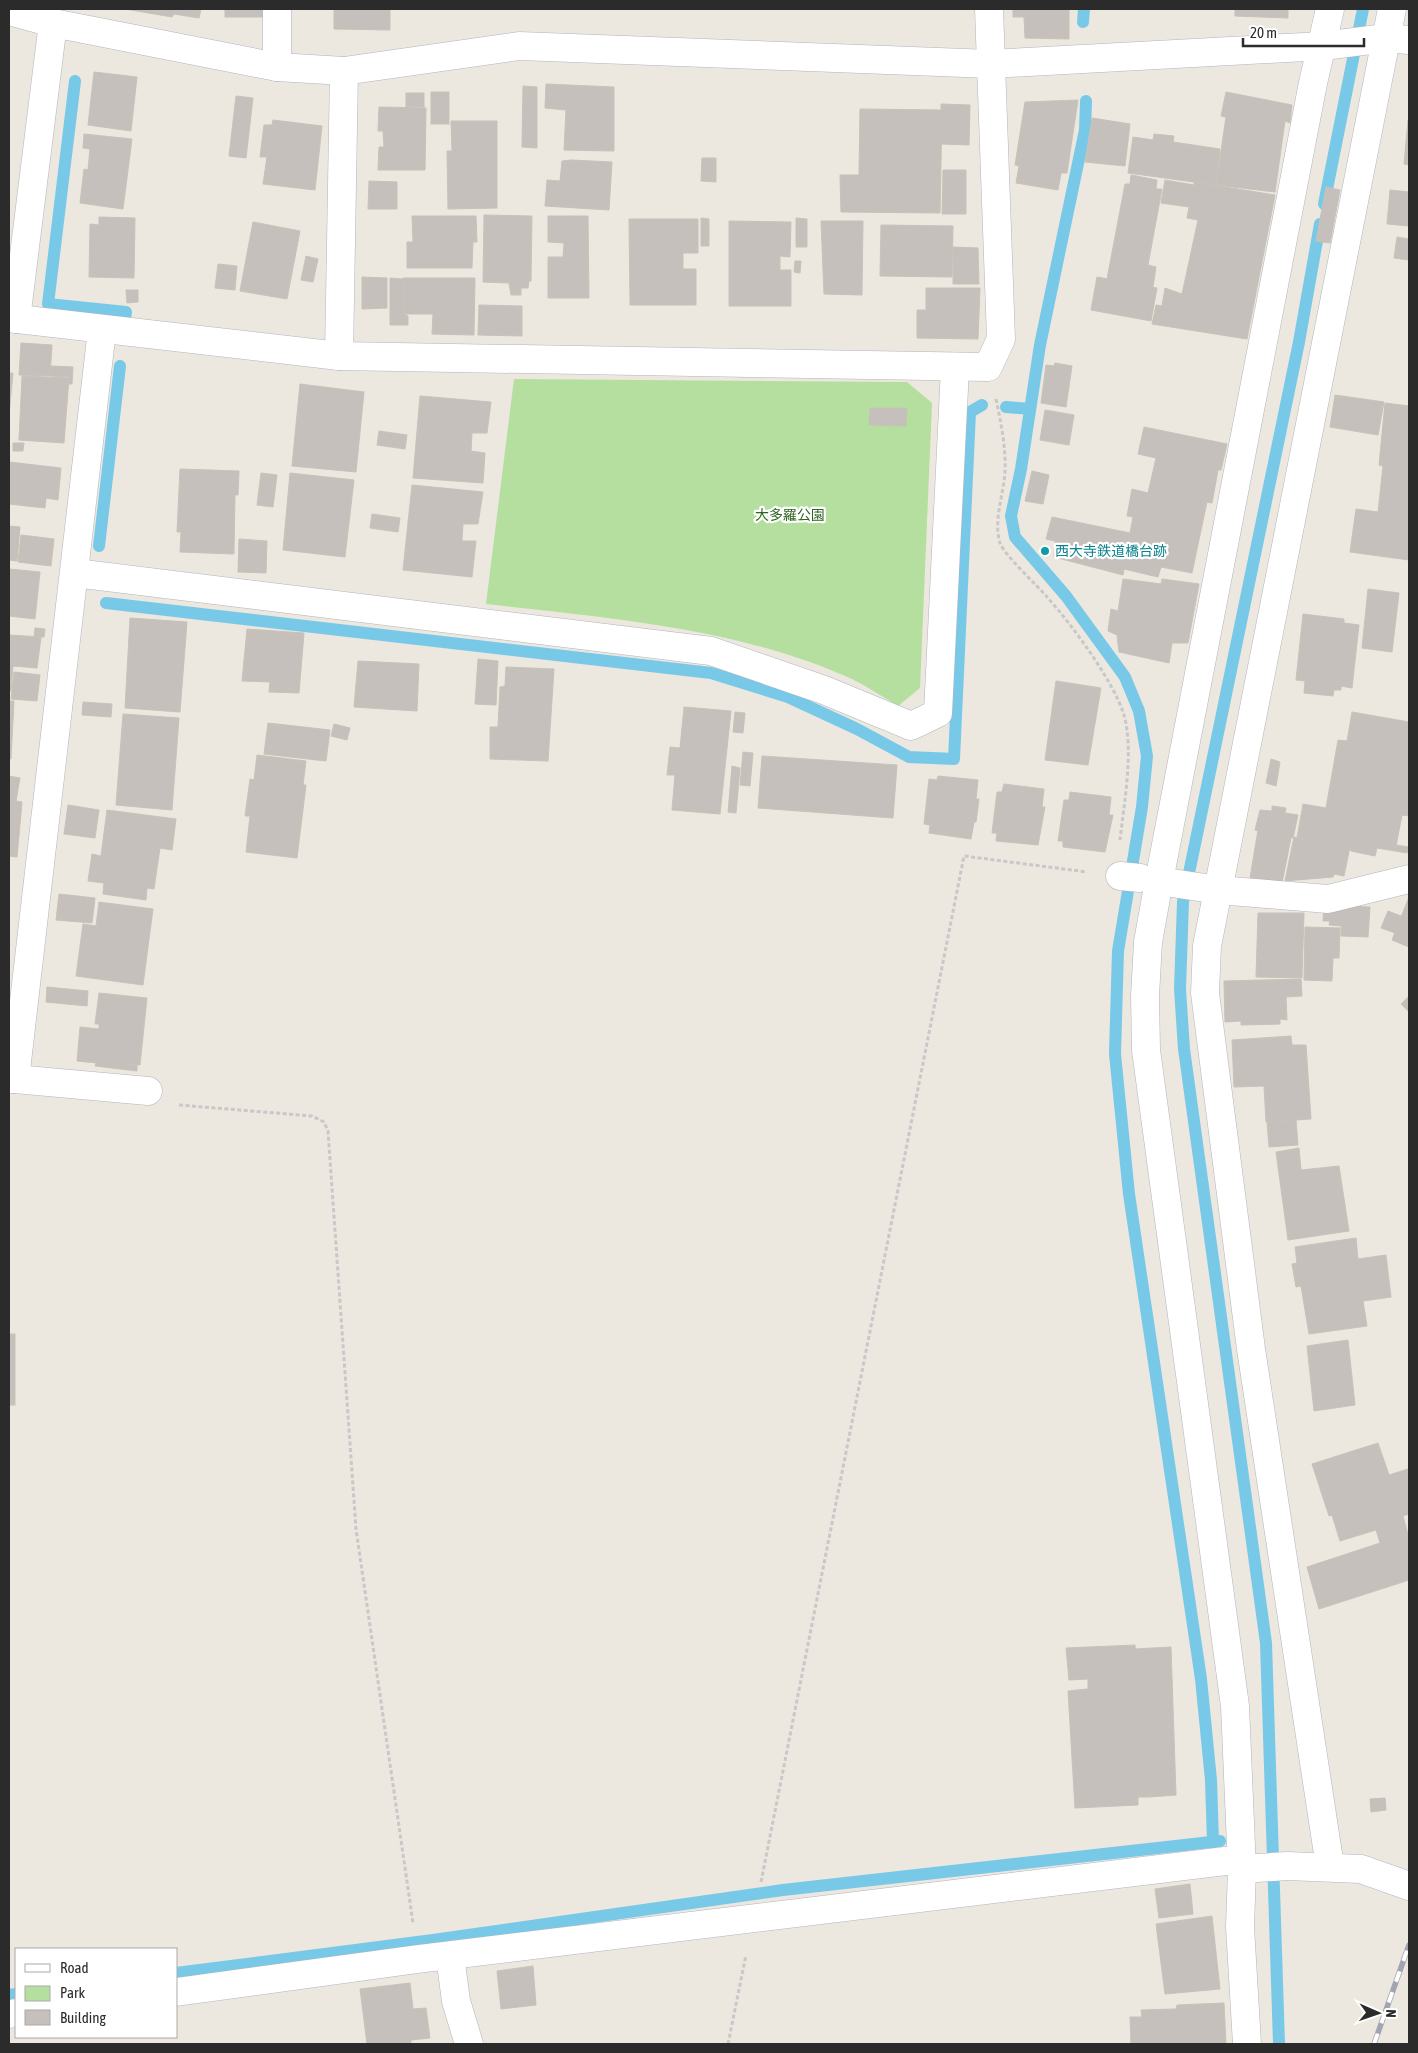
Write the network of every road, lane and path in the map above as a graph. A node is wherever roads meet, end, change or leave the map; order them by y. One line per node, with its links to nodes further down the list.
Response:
1 (277, 9): 10 (street)
2 (989, 9): 9 (street)
3 (1330, 9): 8 (street)
4 (1392, 9): 7 (street)
5 (9, 11): 6 (street)
6 (53, 23): 10 (street); 12 (street)
7 (1390, 39): 8 (street); 19 (street)
8 (1331, 45): 9 (street); 19 (street)
9 (991, 64): 11 (street); 15 (street)
10 (277, 67): 11 (street)
11 (344, 71): 14 (street)
12 (12, 319): 13 (street)
13 (102, 330): 14 (street); 17 (street)
14 (339, 356): 16 (street)
15 (988, 367): 16 (street); 19 (path)
16 (954, 368): 17 (street)
17 (75, 573): 20 (street)
18 (1409, 879): 19 (street)
19 (1162, 882): 22 (street); 23 (street); 24 (path)
20 (12, 1079): 21 (street)
21 (148, 1091): 27 (path)
22 (1247, 1866): 23 (street); 26 (street); 32 (street)
23 (1330, 1867): 25 (street)
24 (761, 1884)
25 (1409, 1886)
26 (753, 1920): 28 (street); 31 (path)
27 (414, 1927)
28 (450, 1956): 29 (street); 30 (street)
29 (178, 1992)
30 (470, 2044)
31 (728, 2044)
32 (1248, 2044)

